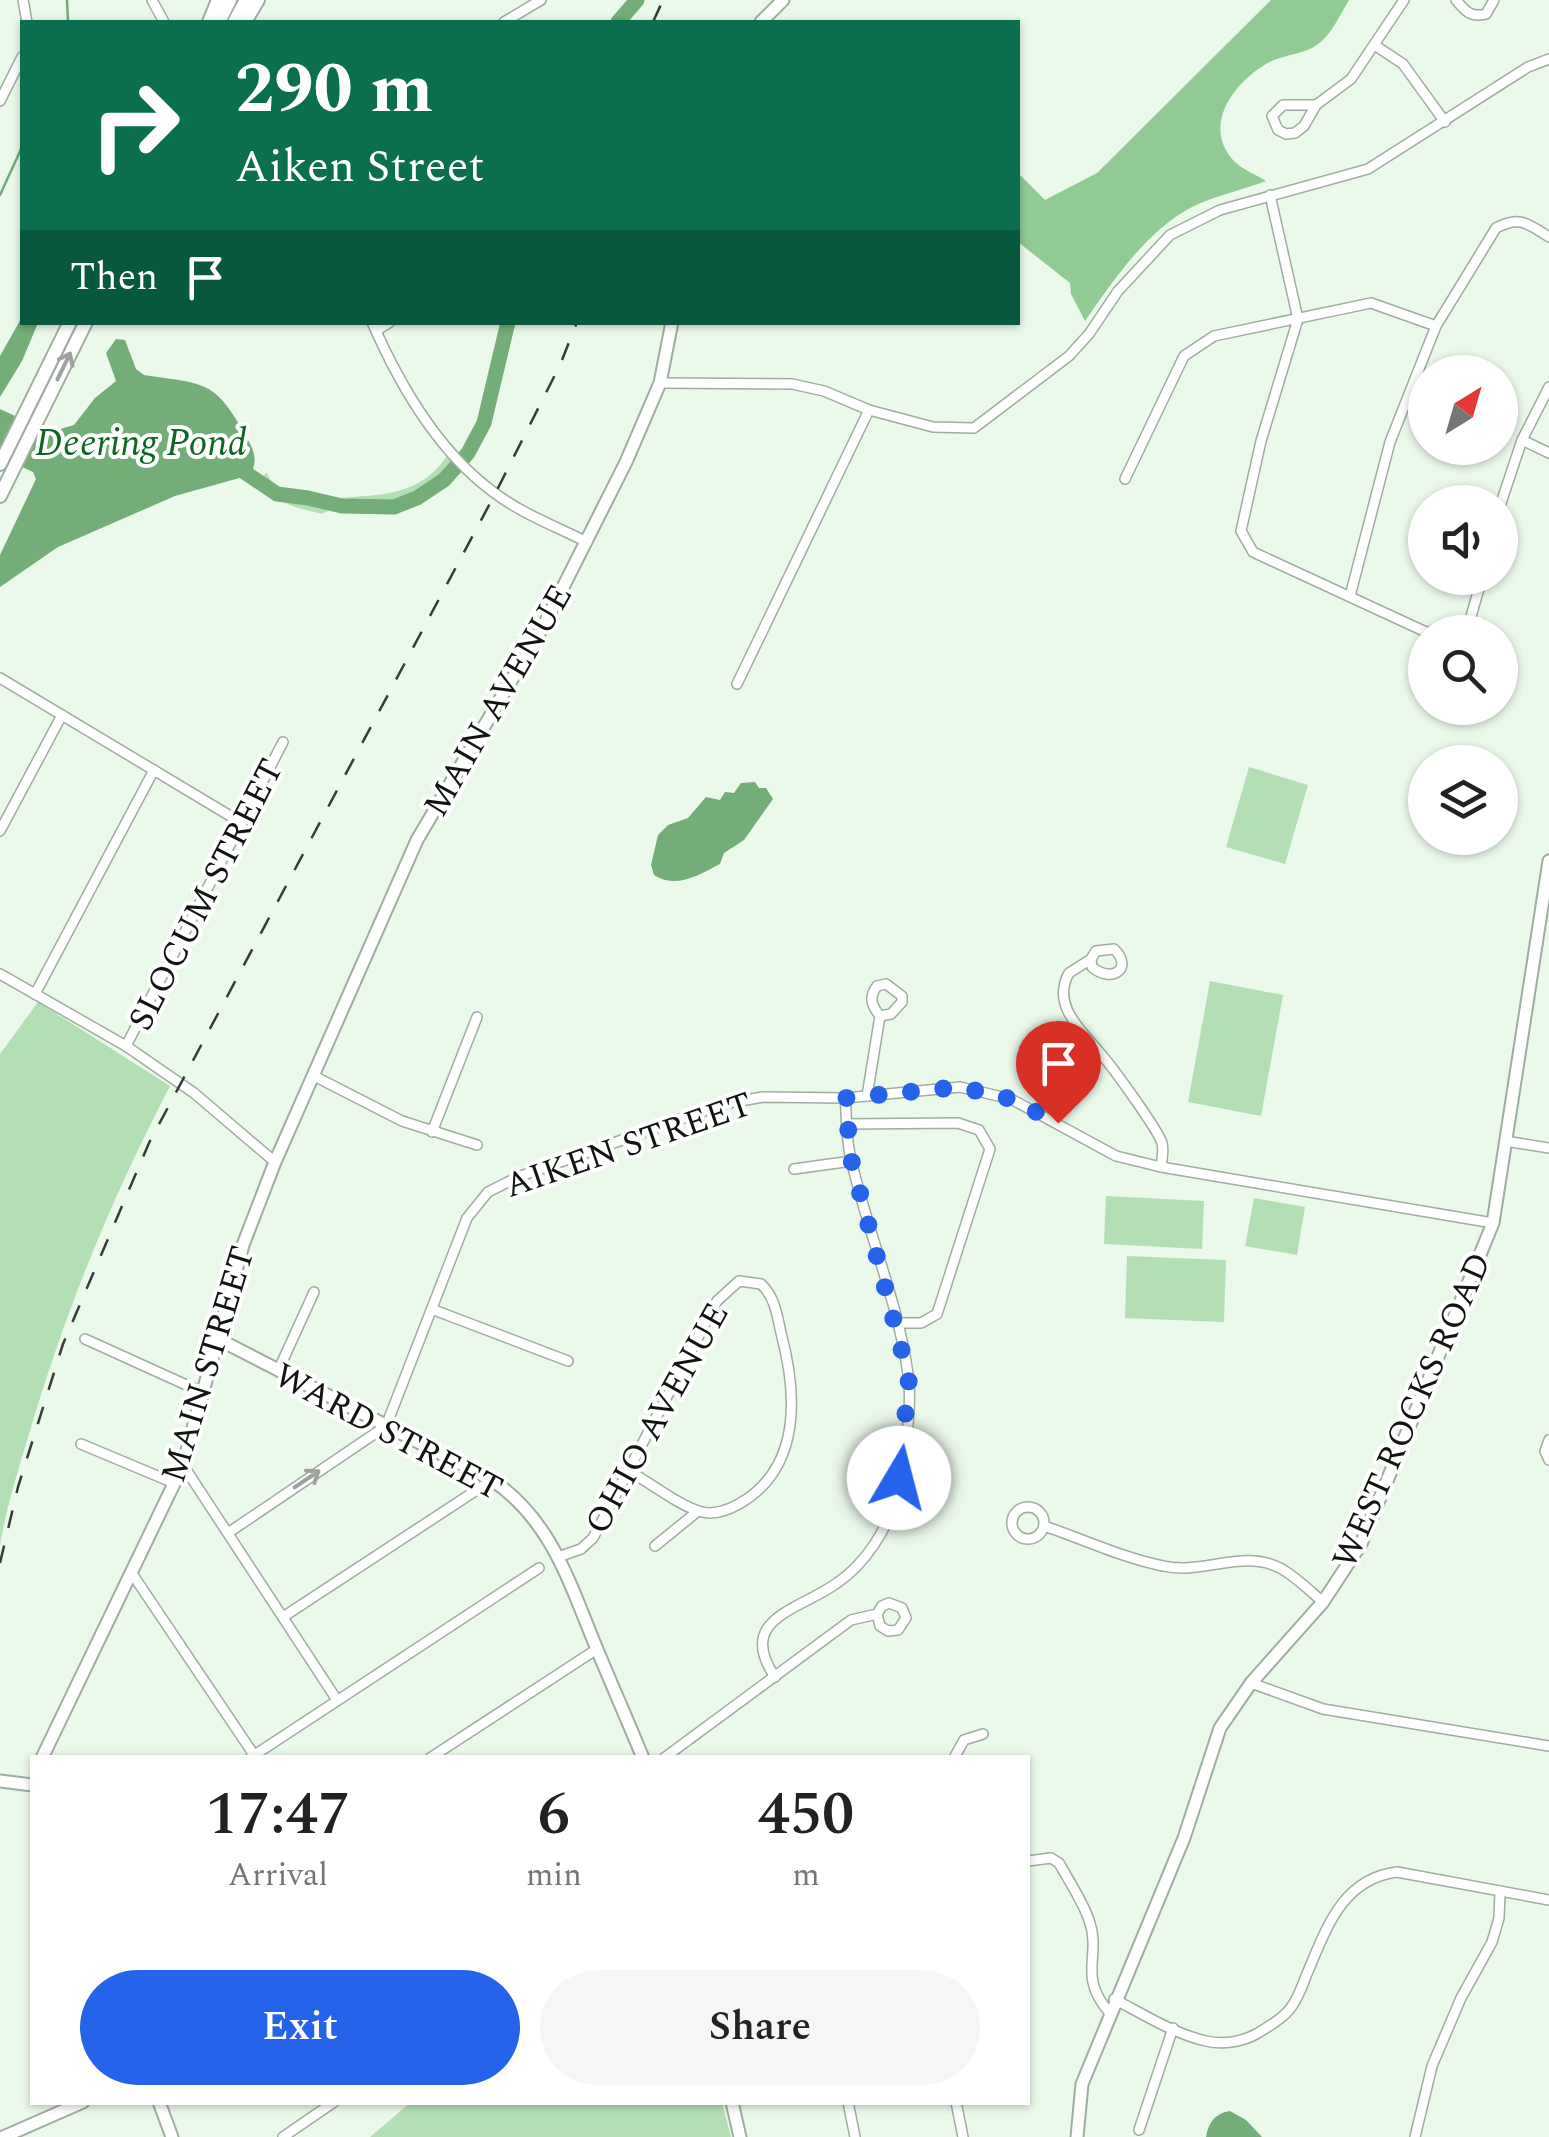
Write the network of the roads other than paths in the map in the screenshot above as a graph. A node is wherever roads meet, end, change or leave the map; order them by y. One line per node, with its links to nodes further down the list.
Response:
1 (541, 0): 6 (street)
2 (783, 0): 7 (main road)
3 (1404, 0): 8 (street)
4 (1456, 0): 5 (street)
5 (1494, 0)
6 (507, 20)
7 (764, 20)
8 (1376, 46): 12 (street); 13 (street)
9 (1549, 58): 13 (street)
10 (20, 61): 11 (street)
11 (0, 101)
12 (1316, 105): 12 (street)
13 (1444, 122): 14 (street)
14 (1270, 195): 16 (street); 25 (street)
15 (1549, 237): 20 (street)
16 (1298, 319): 20 (street); 29 (street); 34 (street)
17 (69, 325): 24 (highway)
18 (84, 325): 24 (highway, one-way to 18)
19 (671, 325): 22 (main road, MAIN AVENUE)
20 (1436, 326): 34 (street)
21 (374, 327): 32 (street)
22 (660, 384): 25 (street); 32 (main road, MAIN AVENUE)
23 (1549, 387): 26 (street)
24 (36, 407): 28 (highway); 31 (highway)
25 (869, 410): 36 (street)
26 (1522, 440): 27 (street); 30 (street)
27 (1549, 453)
28 (0, 464)
29 (1125, 478)
30 (1507, 485)
31 (0, 496)
32 (587, 542): 49 (main road, MAIN AVENUE)
33 (1477, 595): 34 (street)
34 (1350, 596)
35 (0, 678): 37 (street)
36 (737, 684)
37 (62, 715): 39 (street); 41 (street)
38 (283, 742): 40 (street, SLOCUM STREET)
39 (154, 770): 40 (street); 45 (street)
40 (242, 823): 48 (street, SLOCUM STREET)
41 (0, 831)
42 (1549, 861): 54 (main road, WEST ROCKS ROAD)
43 (1091, 959): 59 (street)
44 (0, 974): 45 (street)
45 (36, 994): 48 (street)
46 (880, 1016): 50 (street)
47 (477, 1017): 53 (street)
48 (126, 1046): 58 (street)
49 (314, 1076): 53 (street); 58 (main road, MAIN STREET)
50 (867, 1096): 51 (street, AIKEN STREET); 59 (street, AIKEN STREET)
51 (846, 1098): 52 (street); 63 (street, AIKEN STREET)
52 (848, 1124): 57 (street); 64 (street)
53 (432, 1132): 55 (street)
54 (1505, 1142): 56 (street); 61 (main road, WEST ROCKS ROAD)
55 (477, 1146)
56 (1549, 1148)
57 (852, 1161): 60 (street); 64 (street)
58 (275, 1162): 66 (main road, MAIN STREET)
59 (1161, 1166): 61 (street, AIKEN STREET)
60 (794, 1169)
61 (1493, 1222): 85 (main road, WEST ROCKS ROAD)
62 (314, 1292): 68 (street)
63 (434, 1310): 67 (street); 70 (street, AIKEN STREET)
64 (897, 1323): 89 (street)
65 (85, 1339): 69 (street)
66 (218, 1339): 68 (main road, WARD STREET); 69 (main road, MAIN STREET)
67 (568, 1361)
68 (278, 1371): 70 (main road, WARD STREET)
69 (204, 1393): 74 (main road, MAIN STREET)
70 (386, 1426): 76 (main road, WARD STREET); 80 (street, one-way to 70)
71 (1549, 1440): 73 (street)
72 (81, 1444): 77 (street)
73 (1549, 1460)
74 (182, 1465): 77 (main road, MAIN STREET); 80 (street)
75 (629, 1470): 78 (street); 78 (street, OHIO AVENUE); 82 (street, OHIO AVENUE)
76 (492, 1480): 82 (main road, WARD STREET); 87 (street)
77 (174, 1482): 84 (main road, MAIN STREET)
78 (698, 1512): 81 (street)
79 (1044, 1526): 85 (street)
80 (228, 1533): 87 (street)
81 (654, 1546)
82 (558, 1557): 88 (main road, WARD STREET)
83 (538, 1568): 91 (street)
84 (131, 1572): 94 (main road, MAIN STREET); 95 (street)
85 (1323, 1602): 90 (main road, WEST ROCKS ROAD)
86 (877, 1614): 89 (street)
87 (283, 1617): 91 (street)
88 (597, 1649): 97 (street); 98 (main road, WARD STREET)
89 (774, 1677): 99 (street)
90 (1251, 1683): 93 (street); 106 (main road, WEST ROCKS ROAD)
91 (337, 1700): 96 (street)
92 (983, 1734): 100 (street)
93 (1549, 1746)
94 (43, 1755)
95 (251, 1755)
96 (254, 1755)
97 (435, 1755)
98 (642, 1755)
99 (668, 1755)
100 (956, 1755)
101 (0, 1781): 102 (main road)
102 (30, 1785)
103 (1030, 1861): 106 (street)
104 (1500, 1893): 105 (street); 107 (street); 122 (street)
105 (1549, 1900)
106 (1112, 2006): 107 (street); 121 (main road, WEST ROCKS ROAD)
107 (1173, 2028): 114 (street)
108 (76, 2105): 116 (main road)
109 (160, 2105): 117 (main road)
110 (330, 2105): 115 (street)
111 (733, 2105): 118 (main road)
112 (849, 2105): 119 (street)
113 (957, 2105): 120 (street)
114 (1139, 2130)
115 (290, 2135)
116 (5, 2136)
117 (172, 2137)
118 (740, 2137)
119 (856, 2137)
120 (962, 2137)
121 (1077, 2137)
122 (1415, 2137)

